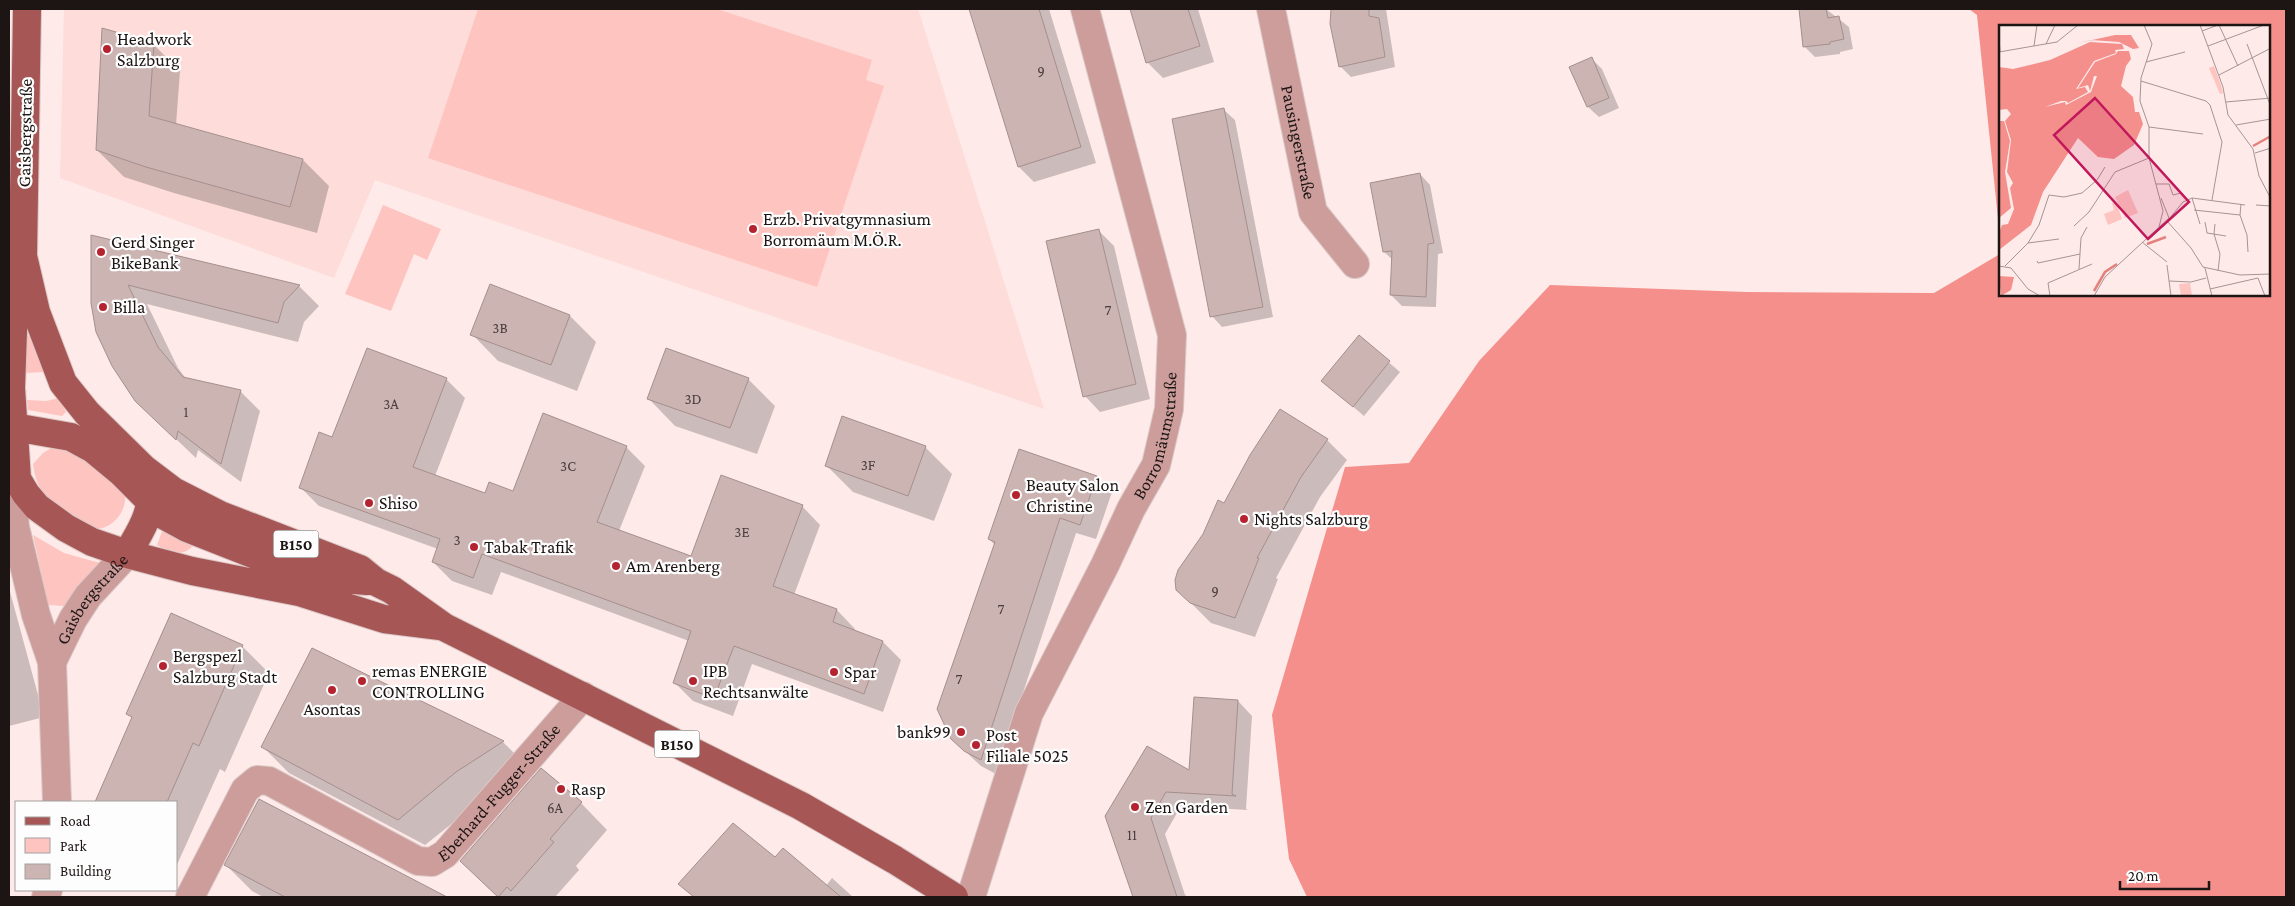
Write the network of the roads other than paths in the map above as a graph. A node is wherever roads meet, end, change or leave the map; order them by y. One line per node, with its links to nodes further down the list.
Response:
1 (27, 9): 4 (main road, Gaisbergstraße / B150)
2 (1084, 9): 18 (street, Borromäumstraße)
3 (1271, 9): 5 (street, Pausingerstraße)
4 (23, 256): 6 (main road, Gaisbergstraße / B150); 7 (main road, Gaisbergstraße / B150)
5 (1355, 264)
6 (11, 427): 8 (main road, Gaisbergstraße / B150); 9 (main road)
7 (144, 468): 9 (main road); 11 (main road, B150)
8 (13, 478): 10 (main road, Gaisbergstraße / B150); 13 (street, Gaisbergstraße)
9 (152, 503): 10 (main road); 11 (main road)
10 (128, 554): 12 (main road, B150); 13 (street, Gaisbergstraße)
11 (376, 582): 12 (main road, B150)
12 (444, 627): 14 (main road, B150)
13 (52, 662): 15 (street, Gaisbergstraße)
14 (583, 696): 16 (street, Eberhard-Fugger-Straße); 17 (main road, B150)
15 (57, 801)
16 (190, 897)
17 (954, 897)
18 (971, 897)

